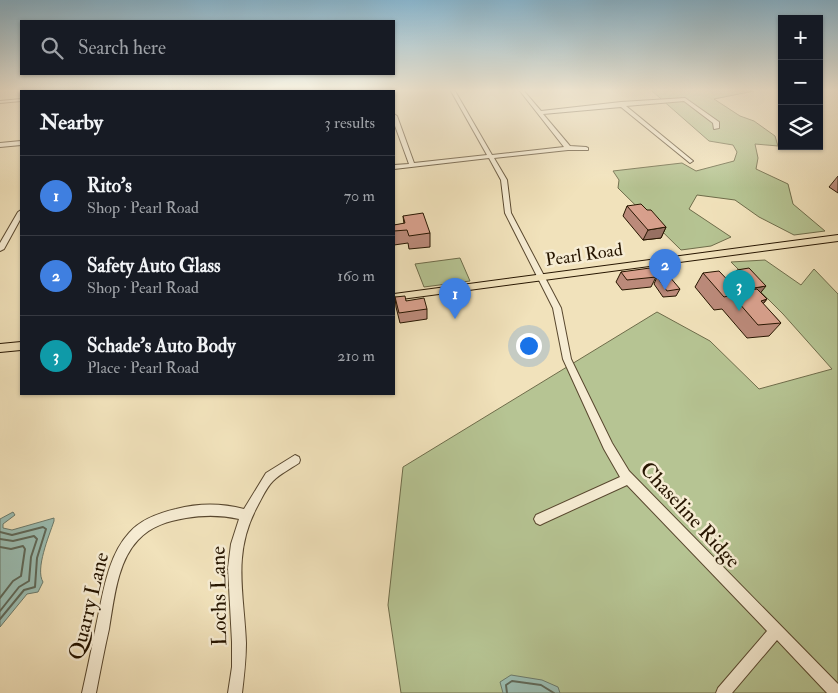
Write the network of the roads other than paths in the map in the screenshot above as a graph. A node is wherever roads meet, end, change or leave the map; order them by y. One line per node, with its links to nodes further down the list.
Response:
1 (397, 123): 13 (street)
2 (471, 123): 11 (street, Chaseline Ridge)
3 (548, 123): 9 (street)
4 (642, 123): 12 (street)
5 (716, 123): 6 (street)
6 (716, 128)
7 (20, 143): 8 (street)
8 (0, 145)
9 (568, 148): 10 (street); 11 (street)
10 (586, 149)
11 (490, 157): 13 (street); 18 (street, Chaseline Ridge)
12 (690, 161)
13 (412, 165): 14 (street)
14 (395, 167)
15 (20, 214): 17 (street)
16 (838, 238): 18 (main road, Pearl Road)
17 (0, 249)
18 (542, 277): 19 (main road, Pearl Road); 23 (street, Chaseline Ridge)
19 (395, 297)
20 (20, 346): 21 (main road)
21 (0, 348)
22 (295, 460): 24 (street, Lochs Lane)
23 (628, 479): 25 (street); 26 (street, Chaseline Ridge)
24 (245, 514): 27 (street, Quarry Lane); 28 (street, Lochs Lane)
25 (540, 519)
26 (776, 631): 29 (street); 30 (street, Chaseline Ridge)
27 (89, 693)
28 (235, 693)
29 (723, 693)
30 (837, 693)

